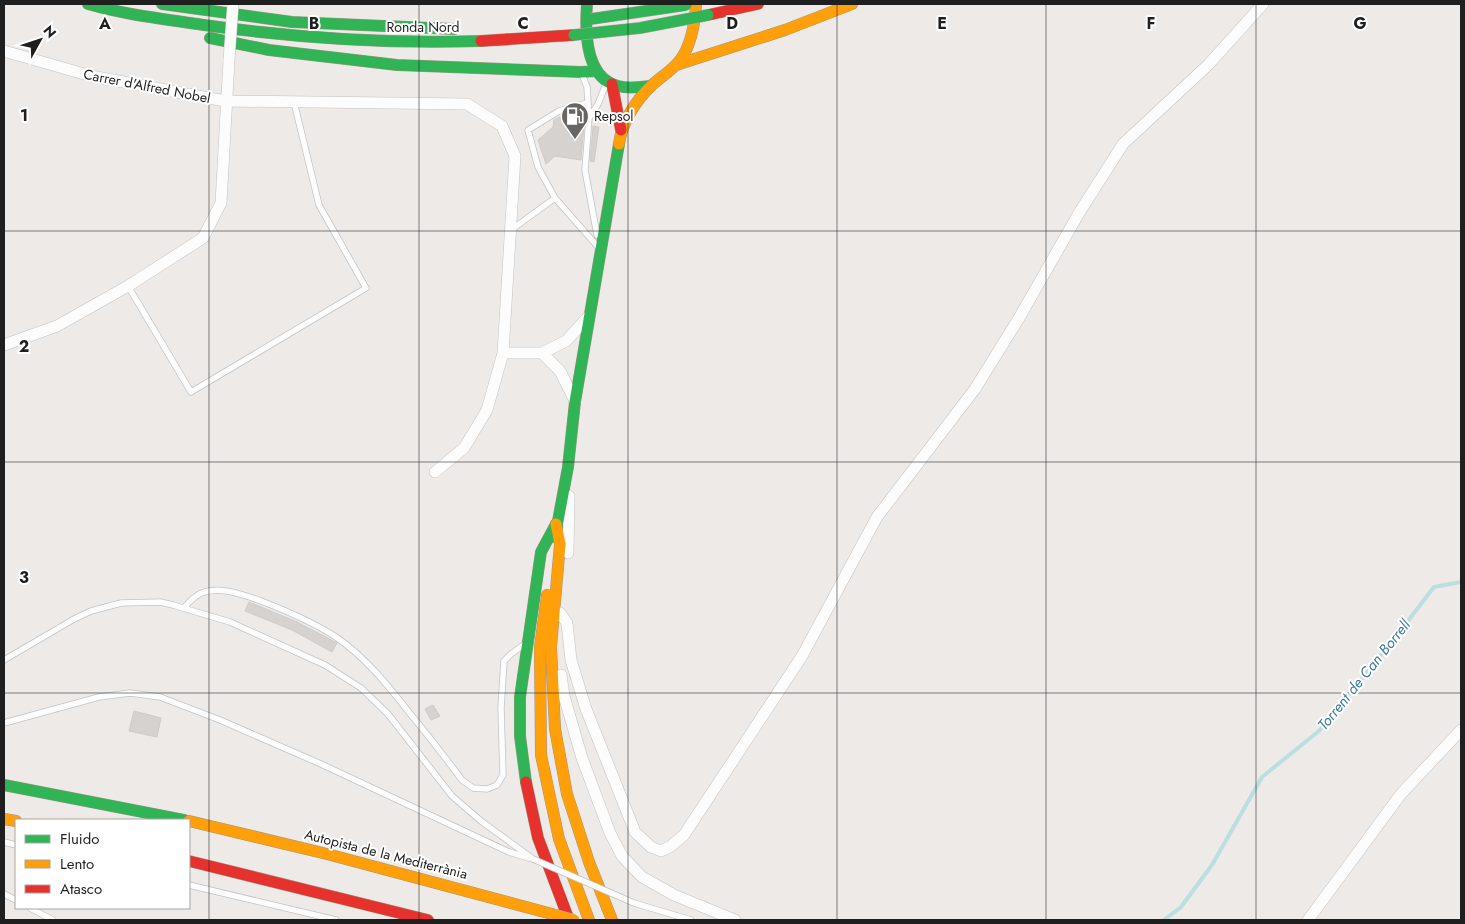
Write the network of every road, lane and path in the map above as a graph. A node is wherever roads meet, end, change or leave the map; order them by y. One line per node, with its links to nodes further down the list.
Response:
1 (88, 4): 9 (main road, Ronda Nord)
2 (162, 4): 11 (main road, Ronda Nord)
3 (233, 4): 18 (street, bridge)
4 (587, 4): 14 (main road)
5 (696, 4): 10 (main road, bridge); 13 (main road)
6 (758, 4): 9 (main road, Ronda Nord, bridge)
7 (852, 4): 13 (main road)
8 (1263, 4): 36 (street)
9 (119, 13): 15 (main road)
10 (576, 22)
11 (463, 29)
12 (4, 51): 18 (street, Carrer d'Alfred Nobel)
13 (676, 65): 17 (main road)
14 (596, 71): 15 (main road); 16 (main road)
15 (580, 72): 20 (lane)
16 (610, 82): 17 (main road); 21 (lane); 22 (main road)
17 (650, 86): 22 (main road)
18 (225, 101): 19 (street); 26 (street, Carrer d'Alfred Nobel)
19 (294, 102): 24 (street); 26 (lane)
20 (587, 103): 21 (lane); 23 (lane)
21 (589, 118): 25 (lane)
22 (621, 130): 25 (main road)
23 (555, 198): 24 (lane); 25 (lane)
24 (509, 232): 29 (street)
25 (600, 249): 27 (main road)
26 (128, 286): 28 (street, Carrer d'Alfred Nobel)
27 (590, 315): 30 (street); 31 (main road)
28 (4, 345)
29 (502, 353): 30 (street); 33 (street)
30 (542, 354): 31 (street)
31 (576, 402): 32 (main road)
32 (568, 467): 34 (main road); 36 (street)
33 (435, 472)
34 (556, 524): 37 (main road); 53 (main road); 54 (main road)
35 (184, 608): 37 (lane); 38 (lane); 44 (lane)
36 (560, 614): 56 (street)
37 (528, 642): 51 (main road)
38 (4, 660)
39 (4, 723): 44 (lane)
40 (1461, 730): 57 (street)
41 (4, 785): 42 (main road)
42 (179, 819)
43 (190, 821): 52 (main road, Autopista de la Mediterrània, bridge)
44 (533, 859): 55 (lane, bridge)
45 (190, 861): 50 (main road)
46 (190, 885): 49 (lane)
47 (32, 909): 48 (lane)
48 (54, 920)
49 (336, 920)
50 (428, 920)
51 (569, 920)
52 (574, 920)
53 (589, 920)
54 (612, 920)
55 (691, 920)
56 (735, 920)
57 (1308, 920)

